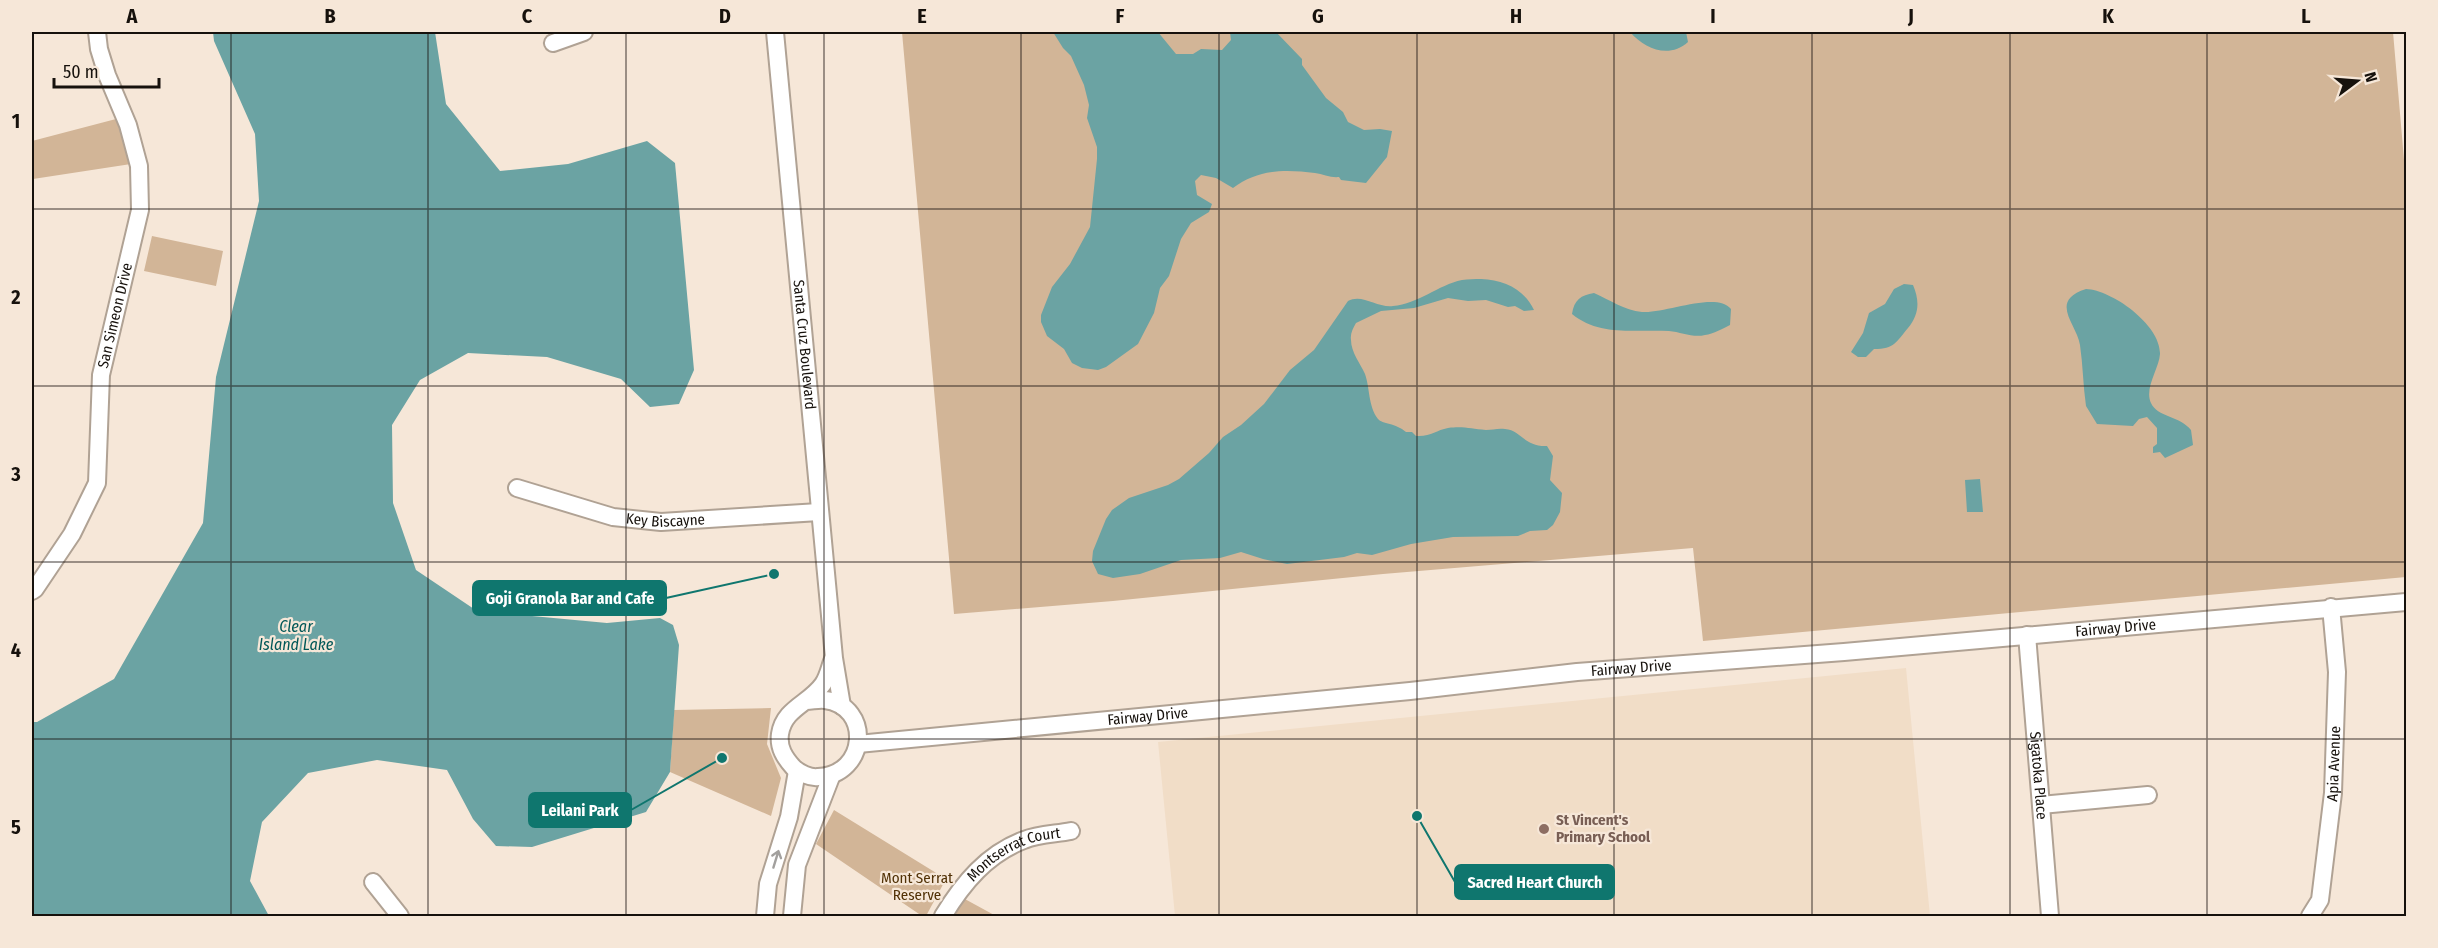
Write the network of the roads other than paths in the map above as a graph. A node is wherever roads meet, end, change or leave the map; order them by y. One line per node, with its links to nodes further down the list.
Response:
1 (97, 32): 7 (street, San Simeon Drive)
2 (584, 32): 4 (street)
3 (775, 32): 6 (street, Santa Cruz Boulevard)
4 (553, 44)
5 (517, 488): 6 (street, Key Biscayne)
6 (819, 512): 11 (street, Santa Cruz Boulevard)
7 (32, 591)
8 (2406, 602): 9 (street, Fairway Drive)
9 (2331, 607): 10 (street, Fairway Drive); 26 (street, Apia Avenue)
10 (2026, 635): 14 (street, Fairway Drive); 18 (street, Sigatoka Place)
11 (834, 658): 12 (street); 13 (street, Santa Cruz Boulevard)
12 (807, 701): 13 (street); 15 (street)
13 (842, 706): 14 (street)
14 (858, 744): 16 (street)
15 (797, 771): 16 (street); 22 (street, one-way to 15)
16 (831, 777): 23 (street)
17 (2148, 795): 18 (street)
18 (2041, 805): 25 (street, Sigatoka Place)
19 (1071, 831): 24 (street, Montserrat Court)
20 (373, 882): 21 (street)
21 (400, 916)
22 (765, 916)
23 (792, 916)
24 (944, 916)
25 (2050, 916)
26 (2310, 916)

